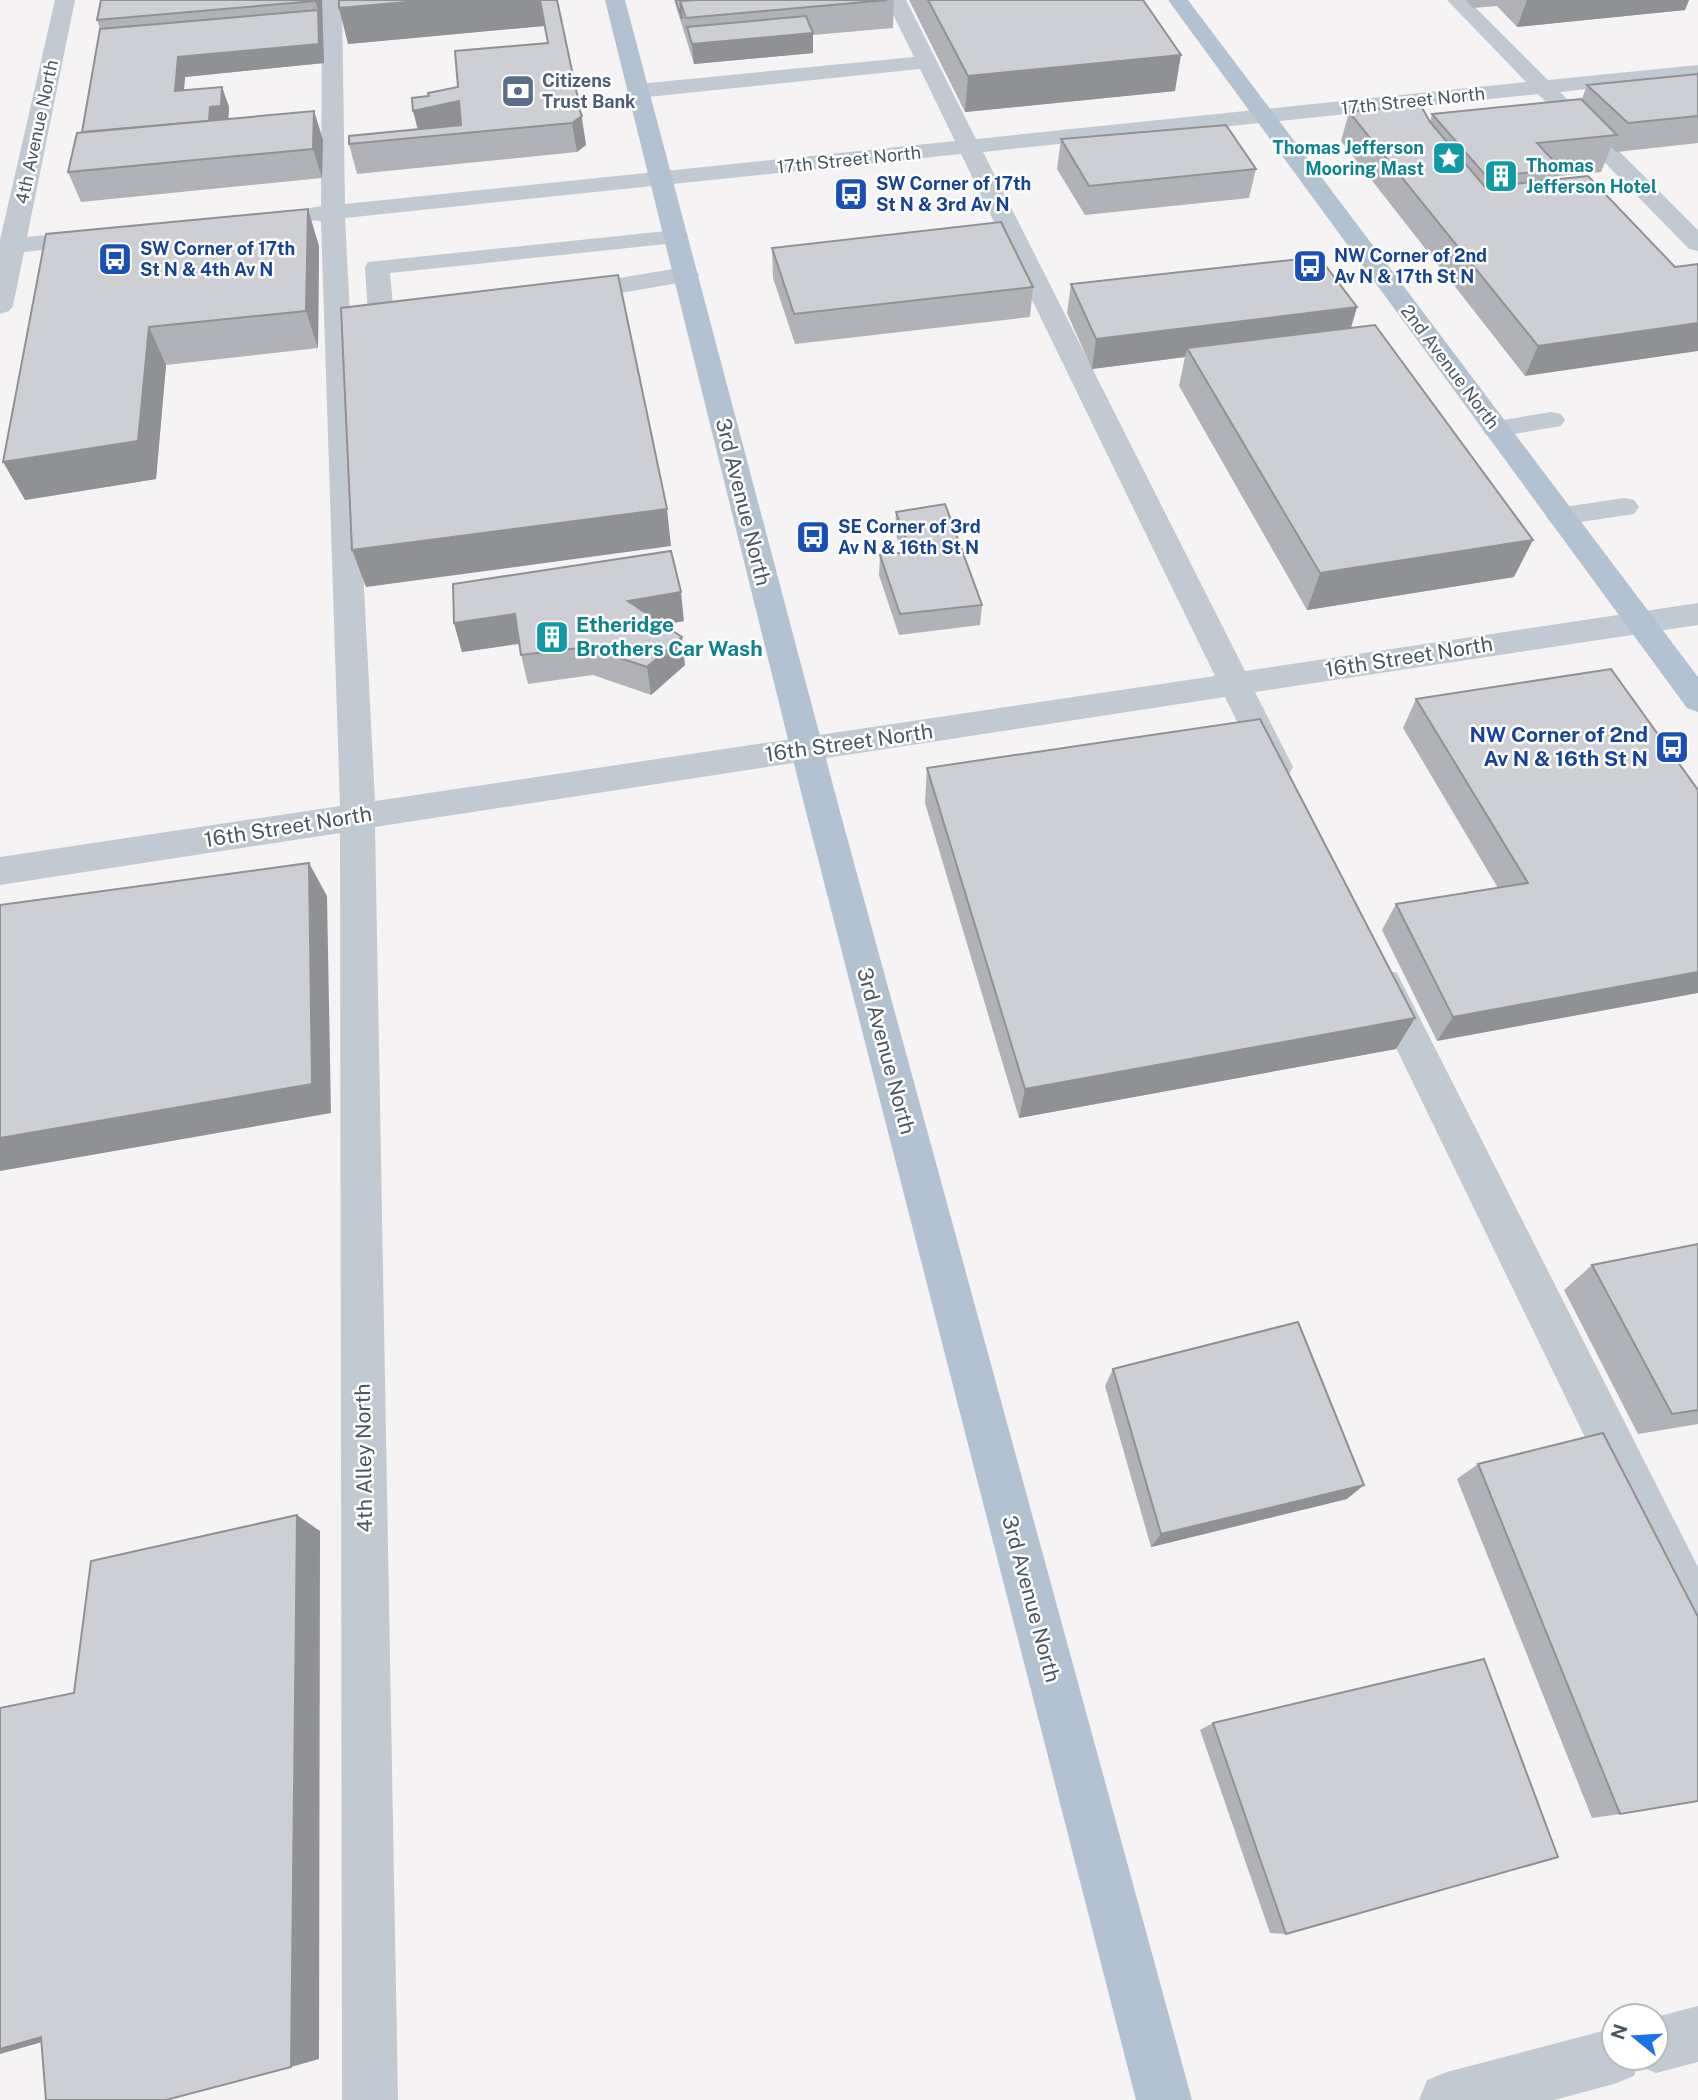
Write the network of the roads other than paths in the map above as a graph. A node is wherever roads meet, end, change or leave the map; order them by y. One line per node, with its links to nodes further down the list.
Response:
1 (65, 0): 19 (street, 4th Avenue North)
2 (332, 0): 14 (street, 4th Alley North)
3 (615, 0): 10 (main road, 3rd Avenue North)
4 (896, 0): 7 (street)
5 (1178, 0): 11 (main road, 2nd Avenue North)
6 (1457, 0): 9 (street)
7 (927, 62): 10 (street); 12 (street)
8 (1698, 71): 9 (street, 17th Street North)
9 (1544, 87): 11 (street, 17th Street North); 18 (street)
10 (638, 90): 13 (main road, 3rd Avenue North)
11 (1264, 116): 12 (street, 17th Street North); 25 (main road, 2nd Avenue North)
12 (969, 148): 13 (street, 17th Street North); 30 (street)
13 (661, 180): 14 (street, 17th Street North); 17 (main road, 3rd Avenue North)
14 (333, 213): 15 (street, 17th Street North); 34 (street, 4th Alley North)
15 (279, 218)
16 (117, 235): 19 (street)
17 (676, 237): 20 (main road, 3rd Avenue North); 23 (street)
18 (1698, 244)
19 (6, 246): 22 (street, 4th Avenue North)
20 (686, 275): 21 (street); 32 (main road, 3rd Avenue North)
21 (552, 296)
22 (0, 306)
23 (447, 307)
24 (1551, 420): 25 (street)
25 (1496, 429): 27 (main road, 2nd Avenue North)
26 (1624, 507): 27 (street)
27 (1561, 516): 29 (main road, 2nd Avenue North)
28 (1698, 614): 29 (street, 16th Street North)
29 (1639, 622): 30 (street, 16th Street North); 31 (main road, 2nd Avenue North)
30 (1235, 684): 32 (street, 16th Street North); 33 (street)
31 (1698, 700)
32 (807, 748): 34 (street, 16th Street North); 42 (main road, 3rd Avenue North)
33 (1288, 790)
34 (358, 817): 35 (street, 16th Street North); 41 (street, 4th Alley North)
35 (0, 871)
36 (1369, 954): 37 (street)
37 (1698, 1618)
38 (1698, 2034): 39 (street)
39 (1670, 2041)
40 (1600, 2060): 43 (street)
41 (370, 2100)
42 (1164, 2100)
43 (1447, 2100)

